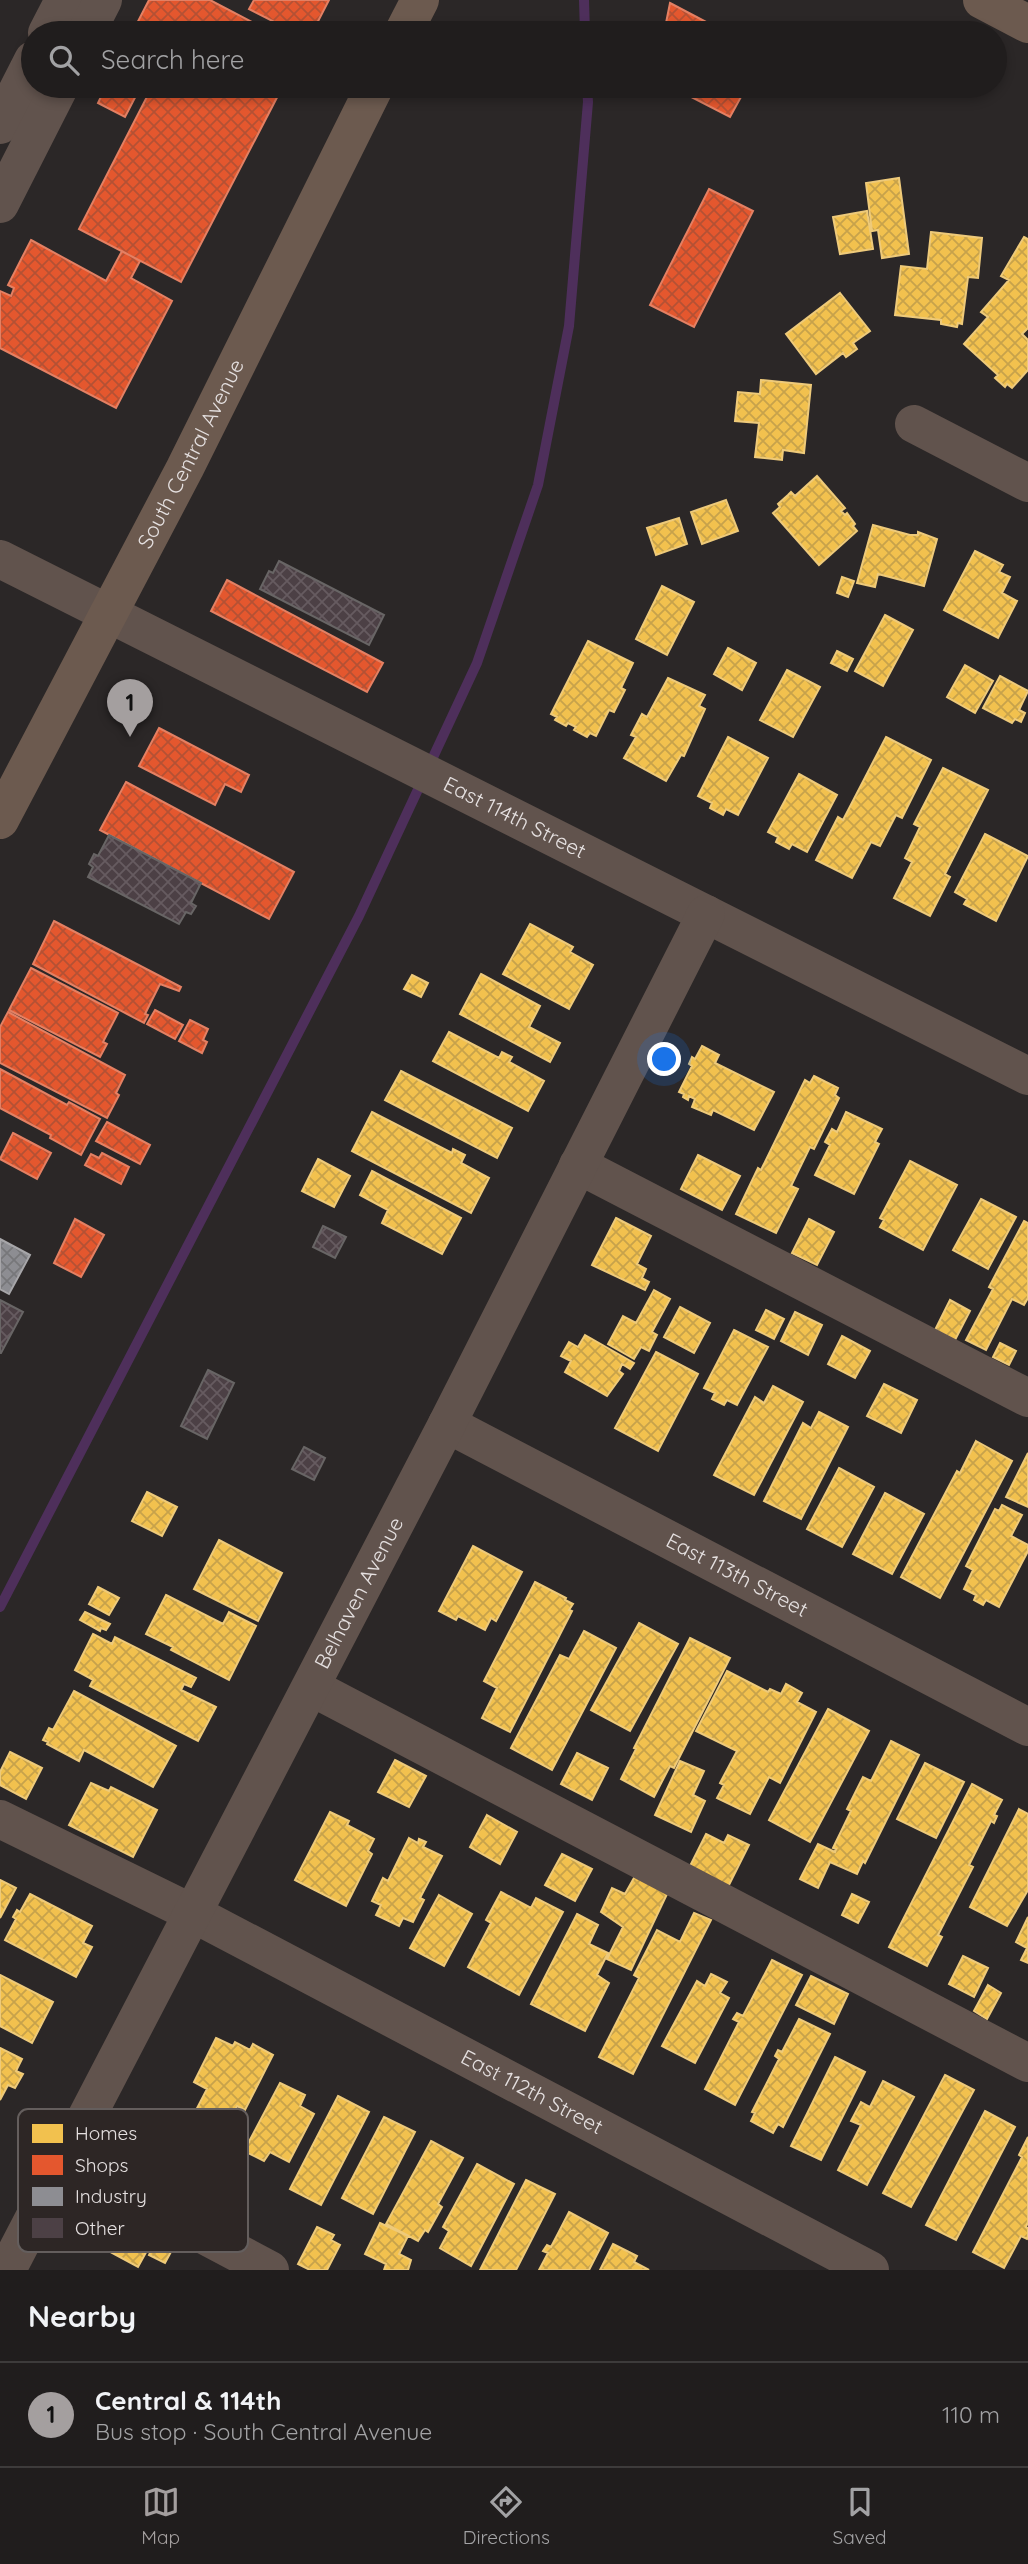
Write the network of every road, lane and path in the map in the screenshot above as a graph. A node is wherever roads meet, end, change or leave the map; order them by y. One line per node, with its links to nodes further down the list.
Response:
1 (64, 0): 5 (street)
2 (103, 0): 6 (street)
3 (420, 0): 7 (main road)
4 (982, 0): 8 (main road)
5 (53, 21)
6 (92, 21)
7 (409, 21)
8 (1028, 24)
9 (17, 76): 12 (street)
10 (54, 98): 13 (street)
11 (369, 98): 17 (main road, South Central Avenue)
12 (0, 125)
13 (0, 204)
14 (914, 424): 15 (street)
15 (1028, 484)
16 (0, 559): 17 (street, East 114th Street)
17 (109, 614): 18 (main road, South Central Avenue); 19 (street, East 114th Street)
18 (0, 820)
19 (706, 914): 20 (street, East 114th Street); 21 (street, Belhaven Avenue)
20 (1028, 1076)
21 (578, 1165): 22 (street); 23 (street, Belhaven Avenue)
22 (1028, 1398)
23 (447, 1424): 24 (street, Belhaven Avenue); 25 (street, East 113th Street)
24 (311, 1687): 27 (street, Belhaven Avenue); 28 (street)
25 (1028, 1727)
26 (0, 1819): 27 (street, East 112th Street)
27 (194, 1914): 29 (street, Belhaven Avenue); 34 (street, East 112th Street)
28 (1028, 2063)
29 (91, 2109)
30 (18, 2249): 32 (street, Belhaven Avenue)
31 (236, 2252): 33 (street)
32 (7, 2270)
33 (270, 2270)
34 (870, 2270)

